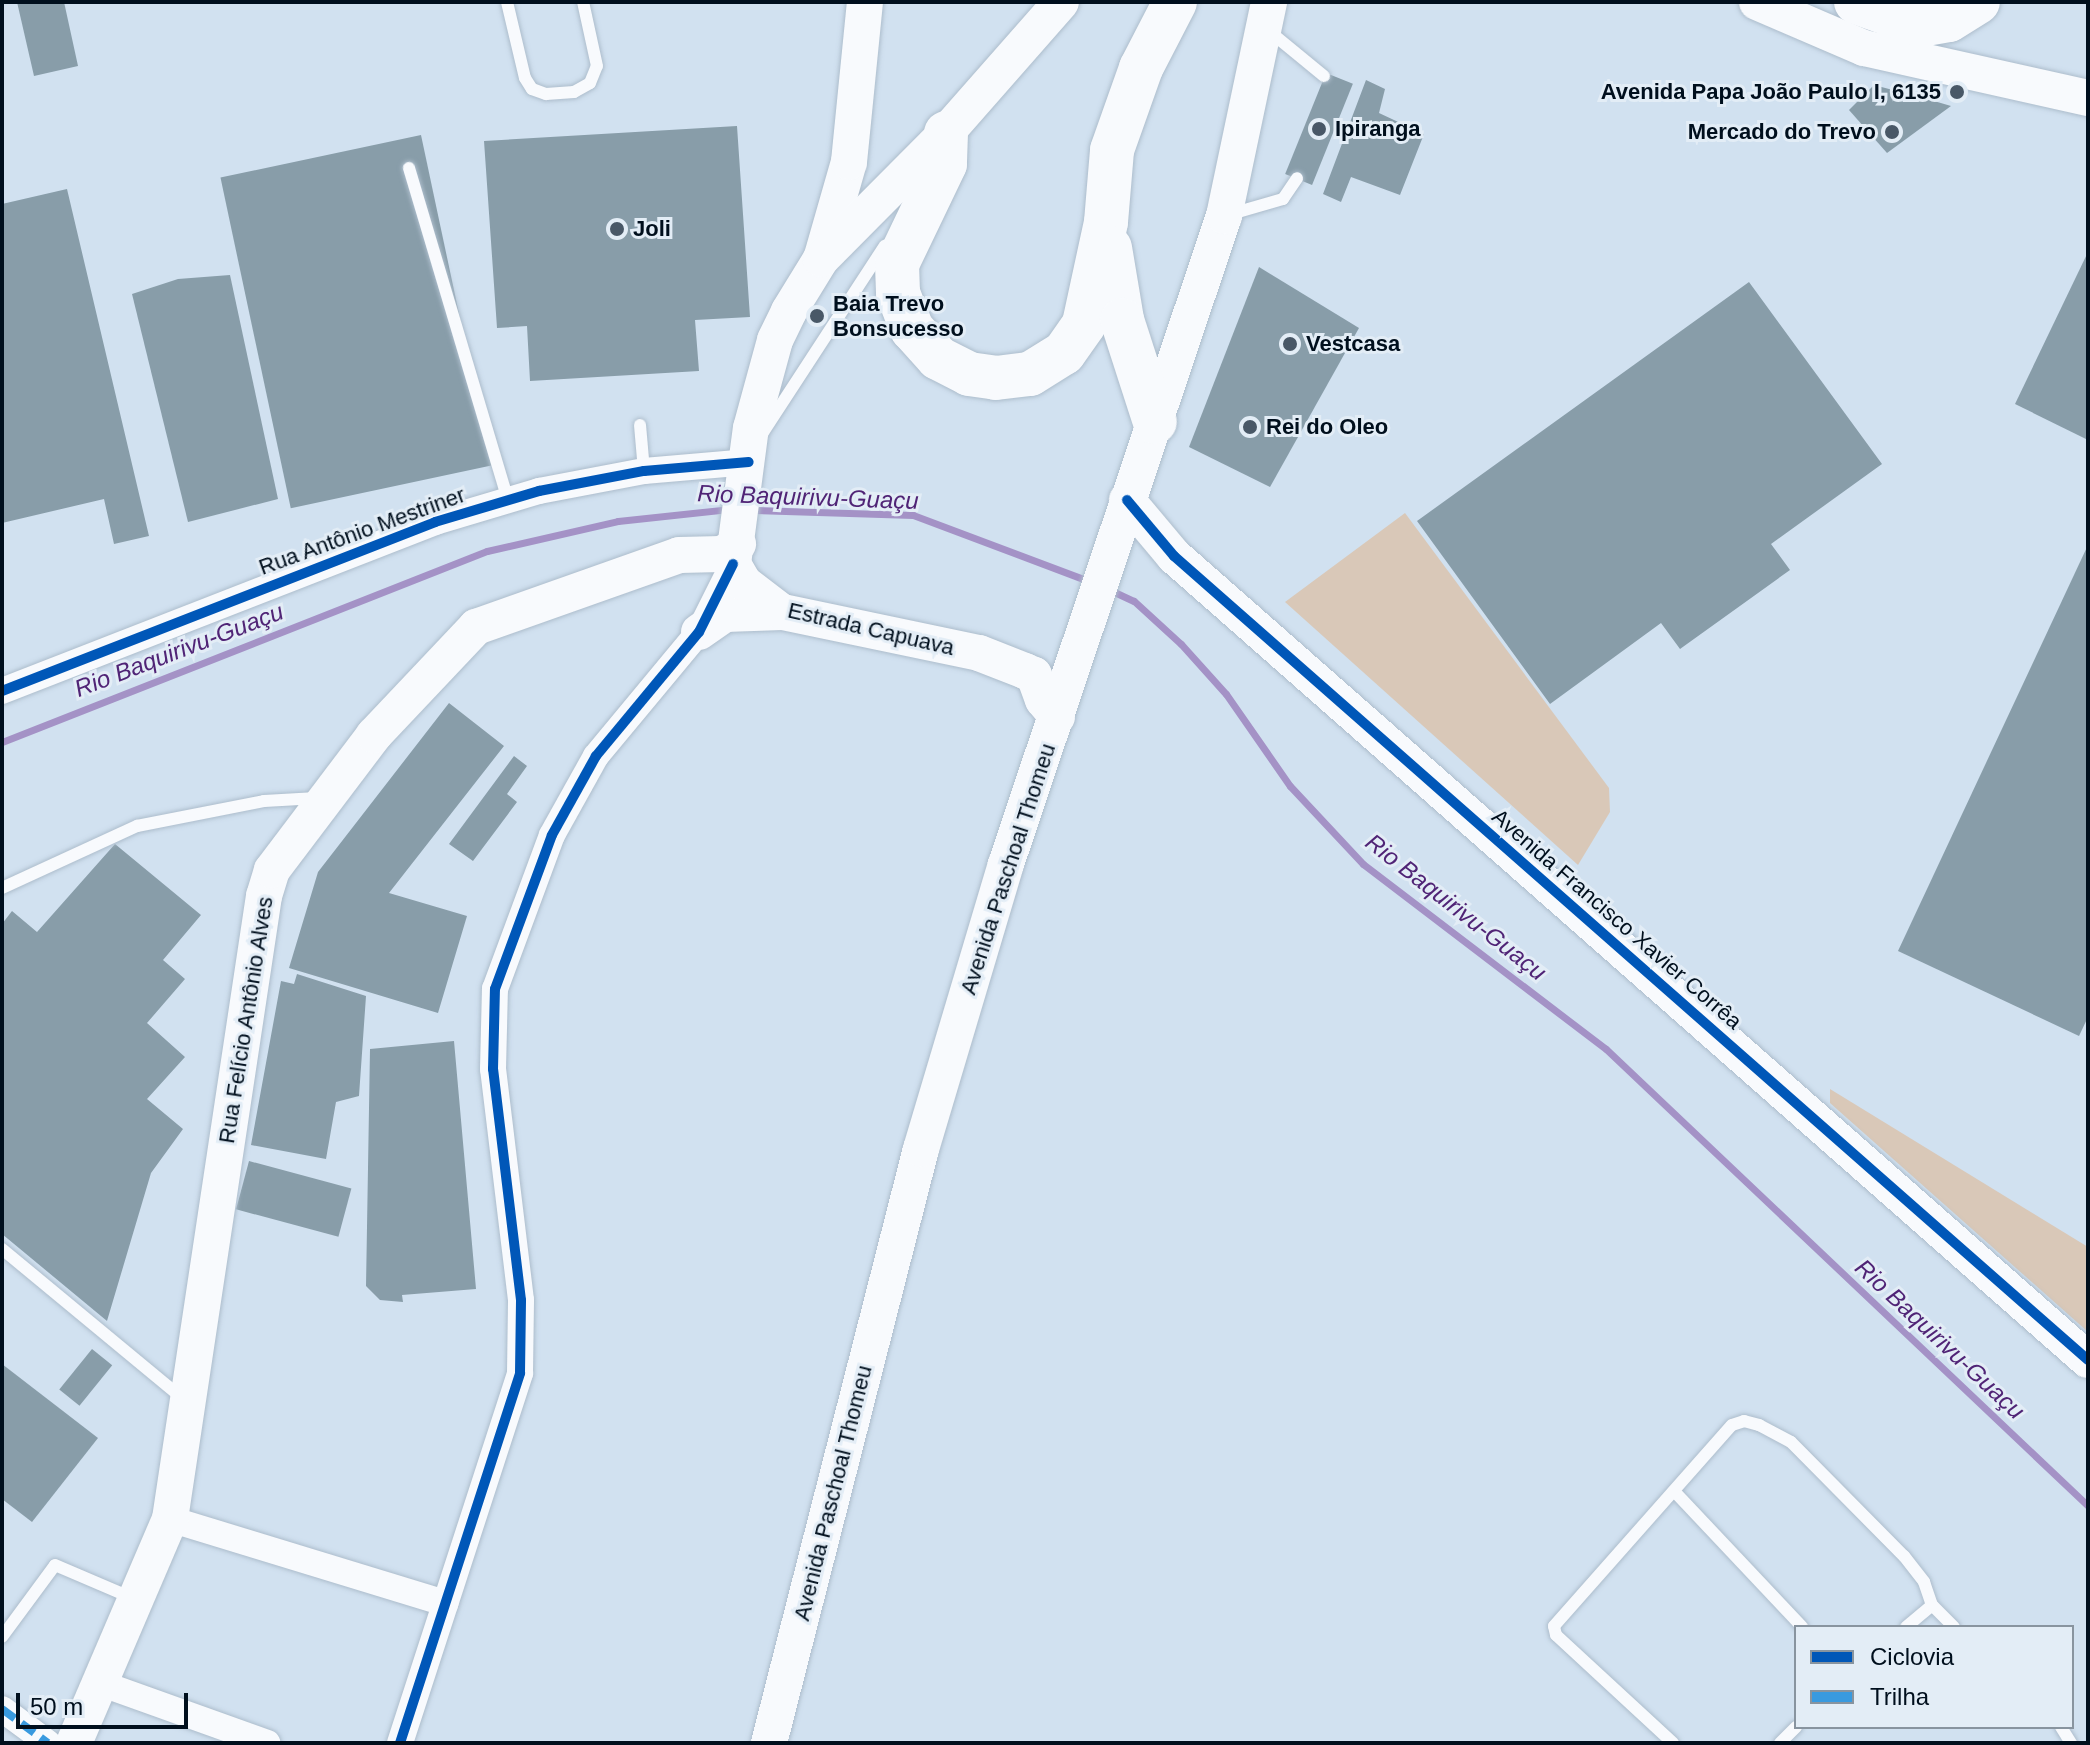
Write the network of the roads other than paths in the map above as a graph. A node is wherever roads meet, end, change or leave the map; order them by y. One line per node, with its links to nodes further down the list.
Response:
1 (507, 2): 2 (lane)
2 (583, 2)
3 (865, 2): 19 (main road)
4 (1061, 2): 12 (main road)
5 (1175, 2): 17 (highway)
6 (1757, 2): 11 (main road)
7 (1856, 2): 8 (highway)
8 (1978, 2)
9 (1266, 14): 10 (lane); 16 (main road, Avenida Paschoal Thomeu)
10 (1324, 76)
11 (2088, 98)
12 (946, 133): 15 (lane); 17 (highway); 19 (main road)
13 (409, 168): 24 (lane)
14 (1297, 178): 16 (lane)
15 (902, 216)
16 (1224, 216): 20 (main road, Avenida Paschoal Thomeu)
17 (1106, 222): 20 (highway)
18 (895, 229): 22 (lane)
19 (821, 259): 22 (main road)
20 (1155, 422): 25 (main road, Avenida Paschoal Thomeu)
21 (640, 425): 23 (lane)
22 (748, 468): 23 (street, Rua Antônio Mestriner); 26 (main road)
23 (644, 471): 24 (street, Rua Antônio Mestriner)
24 (508, 500): 33 (street, Rua Antônio Mestriner)
25 (1127, 500): 27 (main road, Avenida Paschoal Thomeu); 28 (main road, Avenida Francisco Xavier Corrêa)
26 (737, 548): 29 (main road, Estrada Capuava); 31 (street); 35 (main road, Rua Felício Antônio Alves)
27 (1111, 551): 28 (main road, Avenida Francisco Xavier Corrêa); 30 (main road, Avenida Paschoal Thomeu)
28 (1174, 556): 38 (main road, Avenida Francisco Xavier Corrêa)
29 (782, 612): 31 (main road); 32 (main road, Estrada Capuava)
30 (1086, 628): 32 (main road, Estrada Capuava); 34 (main road, Avenida Paschoal Thomeu)
31 (699, 632): 43 (street)
32 (979, 653): 34 (main road, Estrada Capuava)
33 (2, 691)
34 (1057, 717): 55 (main road, Avenida Paschoal Thomeu)
35 (324, 797): 36 (lane); 39 (main road, Rua Felício Antônio Alves)
36 (2, 888)
37 (2, 1249): 39 (lane)
38 (2088, 1360)
39 (189, 1403): 41 (main road, Rua Felício Antônio Alves)
40 (1674, 1491): 44 (lane); 45 (lane); 56 (lane)
41 (170, 1519): 42 (main road, Rua Felício Antônio Alves); 43 (street)
42 (132, 1598): 48 (lane); 49 (main road, Rua Felício Antônio Alves)
43 (445, 1603): 54 (street)
44 (1932, 1605): 46 (lane); 47 (lane)
45 (1800, 1625)
46 (1908, 1625)
47 (1952, 1625)
48 (2, 1637)
49 (97, 1682): 52 (main road, Rua Felício Antônio Alves); 53 (street)
50 (2, 1709): 51 (street)
51 (48, 1743)
52 (74, 1743)
53 (267, 1743)
54 (400, 1743)
55 (769, 1743)
56 (1673, 1743)

